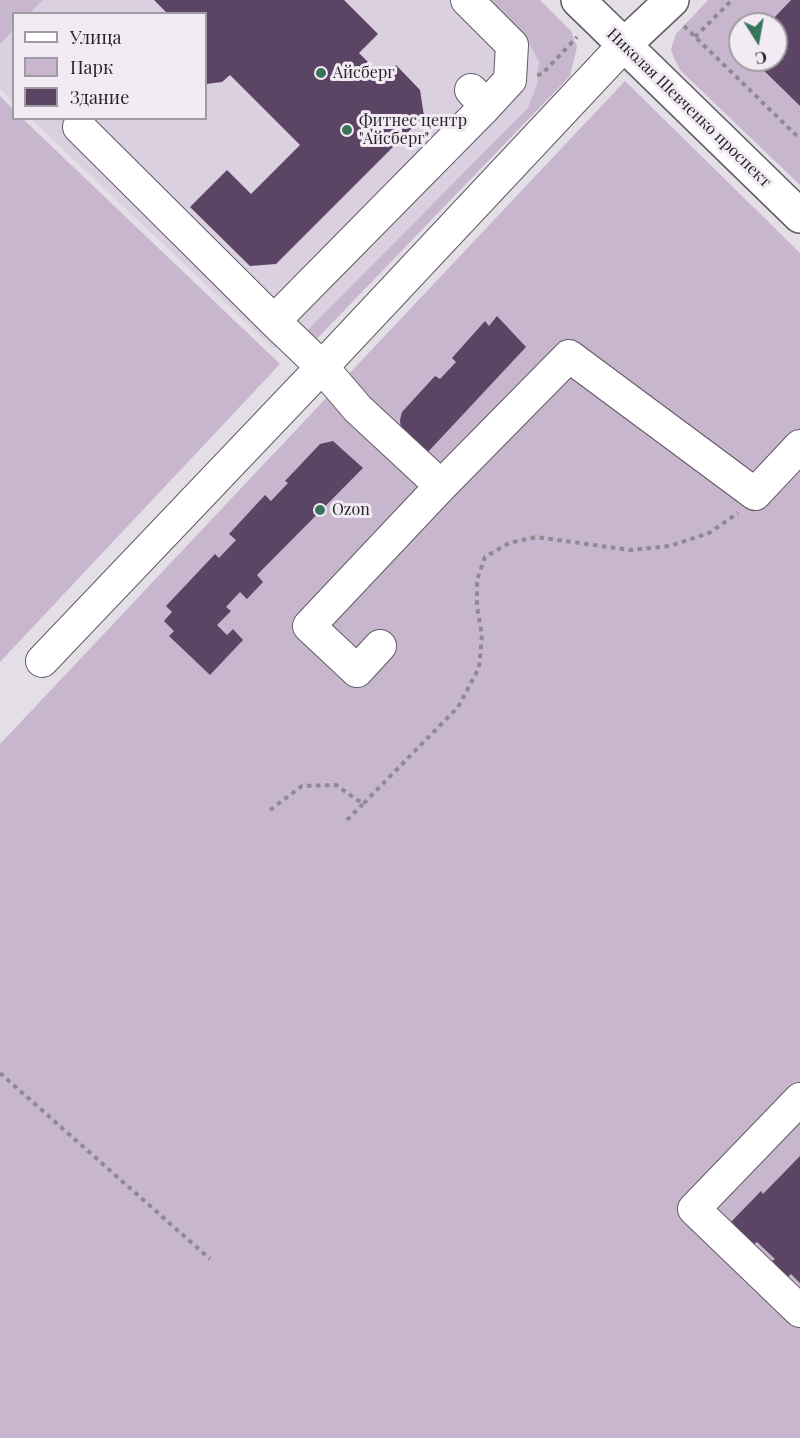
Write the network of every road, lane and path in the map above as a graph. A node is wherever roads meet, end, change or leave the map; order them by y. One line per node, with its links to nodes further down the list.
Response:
1 (467, 0): 7 (lane)
2 (732, 0): 5 (path)
3 (668, 4): 5 (path); 6 (main road)
4 (586, 8): 6 (main road, Николая Шевченко проспект); 7 (path)
5 (695, 37): 9 (path)
6 (624, 45): 10 (main road, Николая Шевченко проспект); 12 (lane)
7 (510, 80): 11 (lane)
8 (79, 127): 11 (lane)
9 (800, 140)
10 (800, 216)
11 (274, 321): 12 (lane)
12 (322, 367): 14 (lane); 17 (lane)
13 (800, 446): 15 (lane)
14 (441, 486): 15 (lane); 16 (lane)
15 (755, 494): 18 (path)
16 (380, 646)
17 (42, 661)
18 (363, 804): 19 (path); 20 (path)
19 (270, 810)
20 (348, 819)
21 (0, 1073): 23 (path)
22 (800, 1100): 24 (lane)
23 (210, 1259)
24 (800, 1311)

